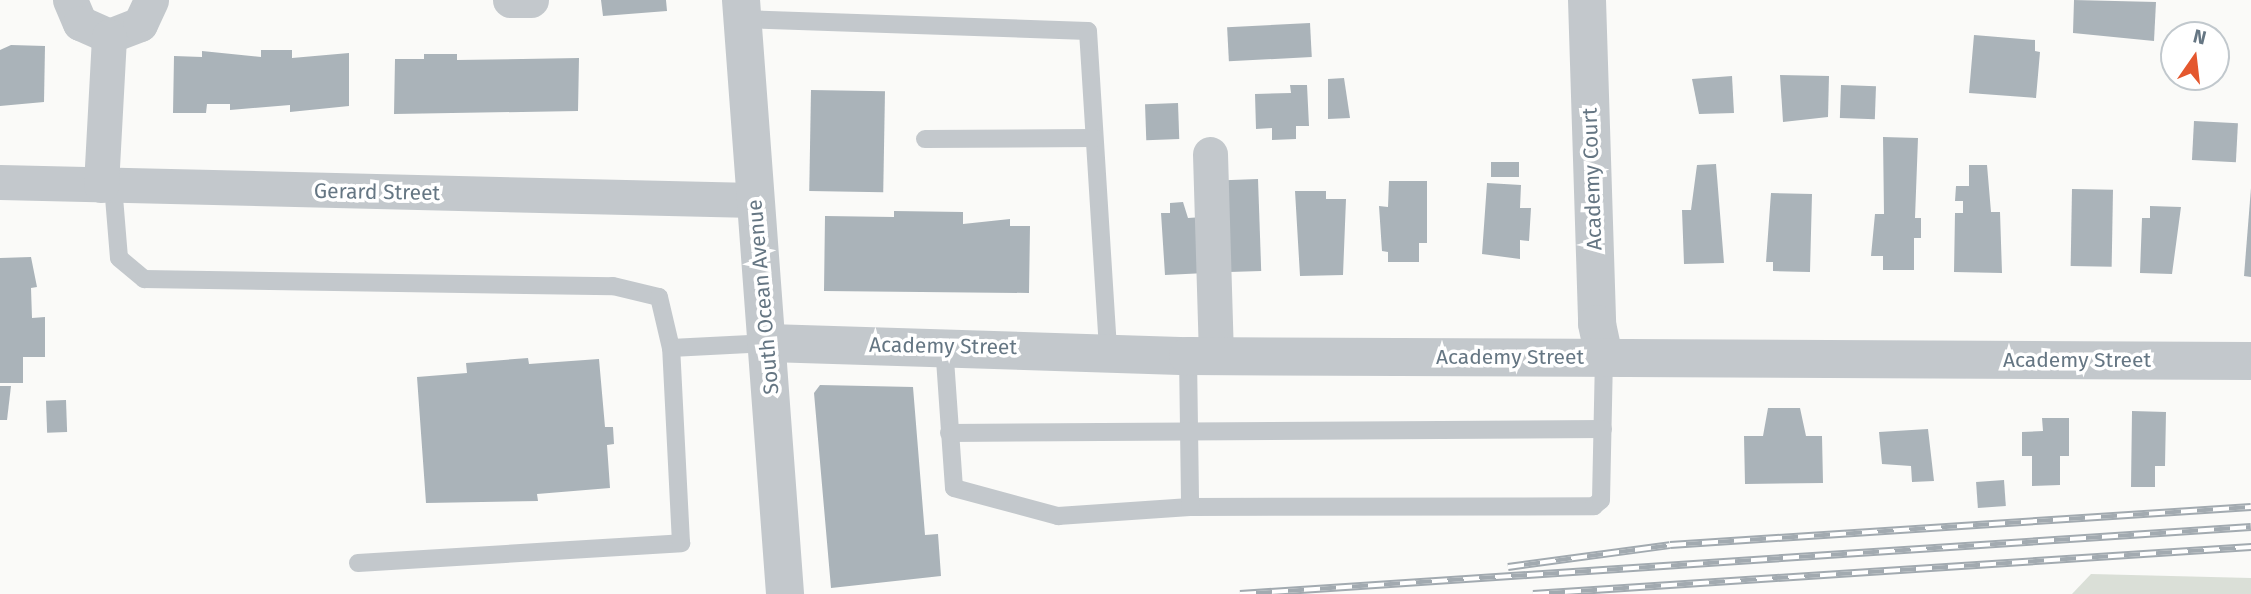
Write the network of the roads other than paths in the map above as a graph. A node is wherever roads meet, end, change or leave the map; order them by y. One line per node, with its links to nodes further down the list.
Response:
1 (70, 0): 7 (street)
2 (151, 0): 7 (street)
3 (510, 0): 4 (street)
4 (531, 0)
5 (1587, 0): 19 (street, Academy Court)
6 (742, 9): 8 (lane); 13 (street, South Ocean Avenue)
7 (109, 36): 12 (street)
8 (1094, 138): 9 (lane); 17 (lane)
9 (925, 139)
10 (1210, 154): 18 (street)
11 (0, 182): 12 (street, Gerard Street)
12 (107, 185): 13 (street, Gerard Street); 16 (lane)
13 (754, 200): 14 (street, South Ocean Avenue)
14 (769, 343): 15 (street, Academy Street); 16 (lane); 26 (street, South Ocean Avenue)
15 (944, 345): 17 (street, Academy Street); 23 (lane)
16 (671, 348): 25 (lane)
17 (1108, 350): 18 (street, Academy Street)
18 (1202, 356): 19 (street, Academy Street); 21 (lane)
19 (1604, 357): 20 (street, Academy Street); 22 (lane)
20 (2251, 361)
21 (1189, 429): 22 (lane); 23 (lane); 24 (lane)
22 (1603, 429): 24 (lane)
23 (950, 433): 24 (lane)
24 (1190, 507)
25 (358, 563)
26 (785, 594)

